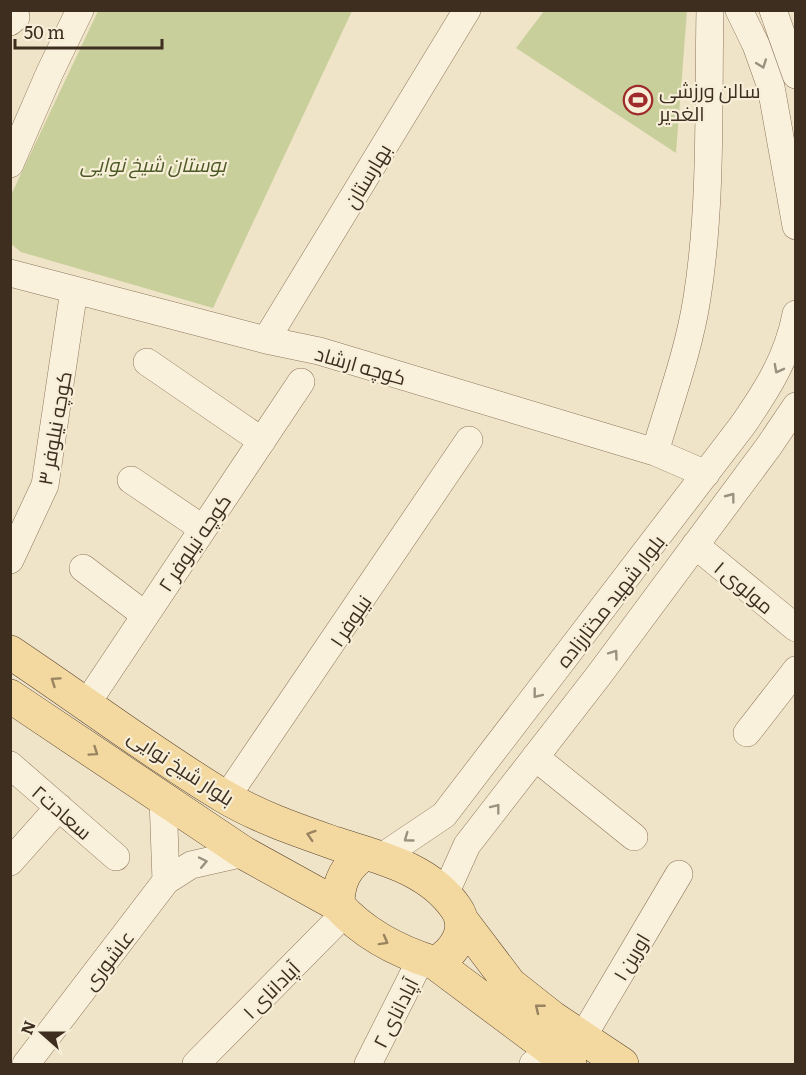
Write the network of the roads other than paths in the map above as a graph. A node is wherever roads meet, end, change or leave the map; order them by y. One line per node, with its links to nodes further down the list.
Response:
1 (11, 10): 7 (street)
2 (80, 10): 9 (street)
3 (467, 10): 14 (street, بهارستان)
4 (710, 10): 20 (street)
5 (739, 10): 10 (street, one-way to 10)
6 (773, 10): 8 (street)
7 (10, 22)
8 (794, 65)
9 (10, 164)
10 (795, 226)
11 (10, 273): 12 (street, کوچه ارشاد)
12 (74, 290): 14 (street, کوچه ارشاد); 25 (street, کوچه نیلوفر ۳)
13 (795, 314): 21 (street, بلوار شهید مختارزاده, one-way to 21)
14 (266, 340): 20 (street, کوچه ارشاد)
15 (147, 362): 19 (street)
16 (301, 382): 19 (street, کوچه نیلوفر ۲)
17 (791, 419): 24 (street, بلوار شهید مختارزاده, one-way to 17)
18 (469, 440): 36 (street, ۱ نیلوفر)
19 (262, 441): 23 (street, کوچه نیلوفر ۲)
20 (655, 452): 21 (street, کوچه ارشاد)
21 (706, 474): 39 (street, بلوار شهید مختارزاده, one-way to 39)
22 (131, 480): 23 (street)
23 (202, 528): 27 (street, کوچه نیلوفر ۲)
24 (695, 545): 28 (street, مولوی ۱); 34 (street, بلوار شهید مختارزاده, one-way to 24)
25 (10, 560)
26 (83, 568): 27 (street)
27 (145, 615): 32 (street, کوچه نیلوفر ۲)
28 (795, 628)
29 (10, 652): 32 (main road, بلوار شیخ نوایی, one-way to 29)
30 (795, 670): 33 (street)
31 (10, 696): 37 (main road, بلوار شیخ نوایی, one-way to 37)
32 (87, 703): 36 (main road, بلوار شیخ نوایی)
33 (747, 733)
34 (535, 758): 40 (street); 41 (street, بلوار شهید مختارزاده, one-way to 34)
35 (10, 765): 38 (street, سعادت۲)
36 (226, 798): 43 (main road, بلوار شیخ نوایی, one-way to 36)
37 (163, 799): 42 (main road, بلوار شیخ نوایی); 47 (street)
38 (60, 807): 44 (street, سعادت۲); 45 (street)
39 (444, 815): 41 (street); 43 (street, بلوار شهید مختارزاده, one-way to 43)
40 (634, 837)
41 (467, 845): 48 (street, بلوار شهید مختارزاده)
42 (244, 853): 47 (street, عاشوری, one-way to 42); 49 (main road, بلوار شیخ نوایی)
43 (375, 855): 48 (main road, بلوار شیخ نوایی); 49 (main road)
44 (116, 857)
45 (10, 862)
46 (679, 874): 52 (street, اورین ۱)
47 (166, 881): 53 (street, عاشوری)
48 (444, 894): 50 (main road, بلوار شیخ نوایی)
49 (342, 909): 51 (main road, بلوار شیخ نوایی, one-way to 51); 54 (street, آپادانای ۱)
50 (463, 921): 51 (main road); 52 (main road, one-way to 50)
51 (428, 961): 52 (main road); 55 (street, آپادانای ۲)
52 (559, 1055): 56 (main road)
53 (26, 1065)
54 (196, 1065)
55 (368, 1065)
56 (622, 1065)

